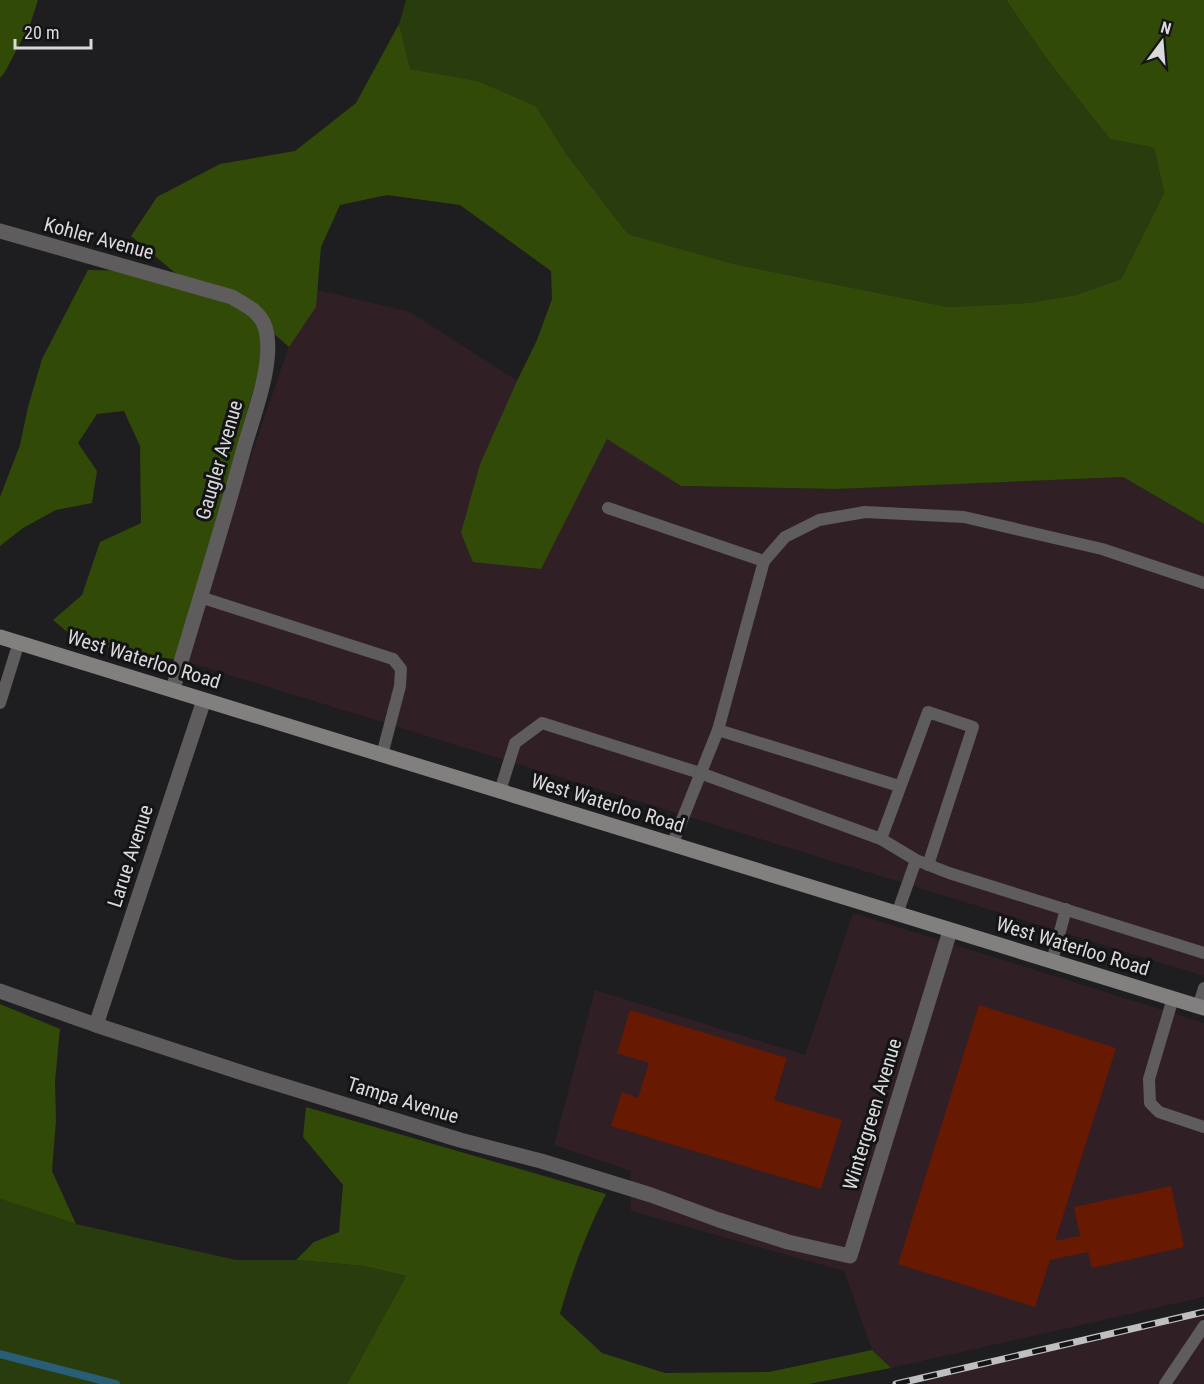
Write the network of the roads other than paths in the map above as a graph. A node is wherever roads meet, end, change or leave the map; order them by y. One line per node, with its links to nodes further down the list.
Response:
1 (0, 231): 2 (street, Kohler Avenue)
2 (188, 284): 6 (street, Gaugler Avenue)
3 (608, 508): 4 (lane)
4 (764, 561): 5 (lane); 12 (lane)
5 (1204, 583)
6 (200, 597): 9 (street, Gaugler Avenue); 13 (lane)
7 (0, 637): 8 (main road, West Waterloo Road)
8 (19, 642): 9 (main road, West Waterloo Road); 11 (lane)
9 (173, 690): 10 (main road, West Waterloo Road)
10 (204, 700): 13 (main road, West Waterloo Road); 30 (street, Larue Avenue)
11 (0, 703)
12 (718, 730): 14 (lane); 15 (lane)
13 (382, 755): 16 (main road, West Waterloo Road)
14 (700, 772): 16 (lane); 17 (lane); 18 (lane)
15 (899, 786): 17 (lane); 20 (lane)
16 (500, 791): 18 (main road, West Waterloo Road)
17 (881, 839): 19 (lane)
18 (672, 845): 22 (main road, West Waterloo Road)
19 (916, 860): 20 (lane); 22 (lane)
20 (928, 865): 21 (lane)
21 (1066, 909): 24 (lane); 25 (lane)
22 (897, 914): 23 (main road, West Waterloo Road)
23 (950, 931): 25 (main road, West Waterloo Road); 32 (street, Wintergreen Avenue)
24 (1204, 953)
25 (1052, 961): 28 (main road, West Waterloo Road)
26 (1204, 988): 29 (lane)
27 (0, 991): 30 (street, Tampa Avenue)
28 (1173, 998): 29 (main road, West Waterloo Road); 31 (lane)
29 (1201, 1007)
30 (96, 1025): 32 (street, Tampa Avenue)
31 (1204, 1126)
32 (795, 1244)
33 (1203, 1330): 34 (lane)
34 (1165, 1384)

